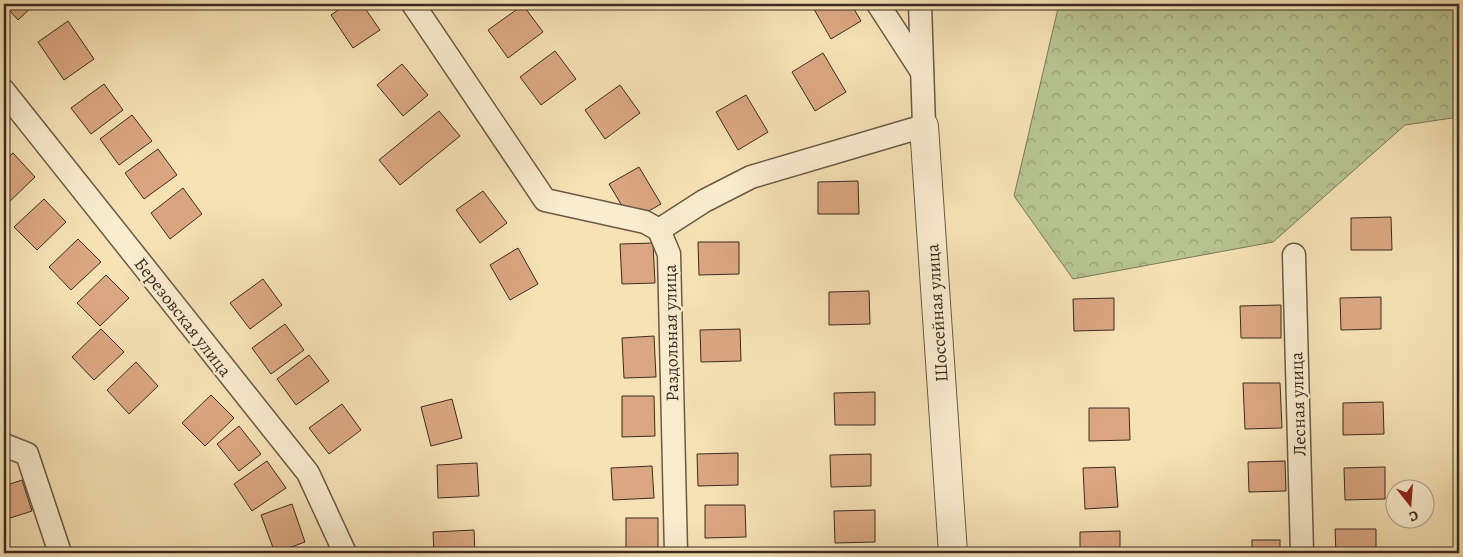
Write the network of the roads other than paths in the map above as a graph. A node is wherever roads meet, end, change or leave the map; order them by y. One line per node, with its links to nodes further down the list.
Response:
1 (413, 4): 7 (street)
2 (878, 4): 4 (street)
3 (920, 4): 4 (street, Шоссейная улица)
4 (922, 73): 6 (street, Шоссейная улица)
5 (4, 91): 11 (street, Березовская улица)
6 (924, 126): 7 (street); 13 (street, Шоссейная улица)
7 (659, 230): 12 (street, Раздольная улица)
8 (1294, 255): 14 (street, Лесная улица)
9 (4, 445): 10 (street)
10 (60, 553)
11 (345, 553)
12 (676, 553)
13 (953, 553)
14 (1302, 553)

